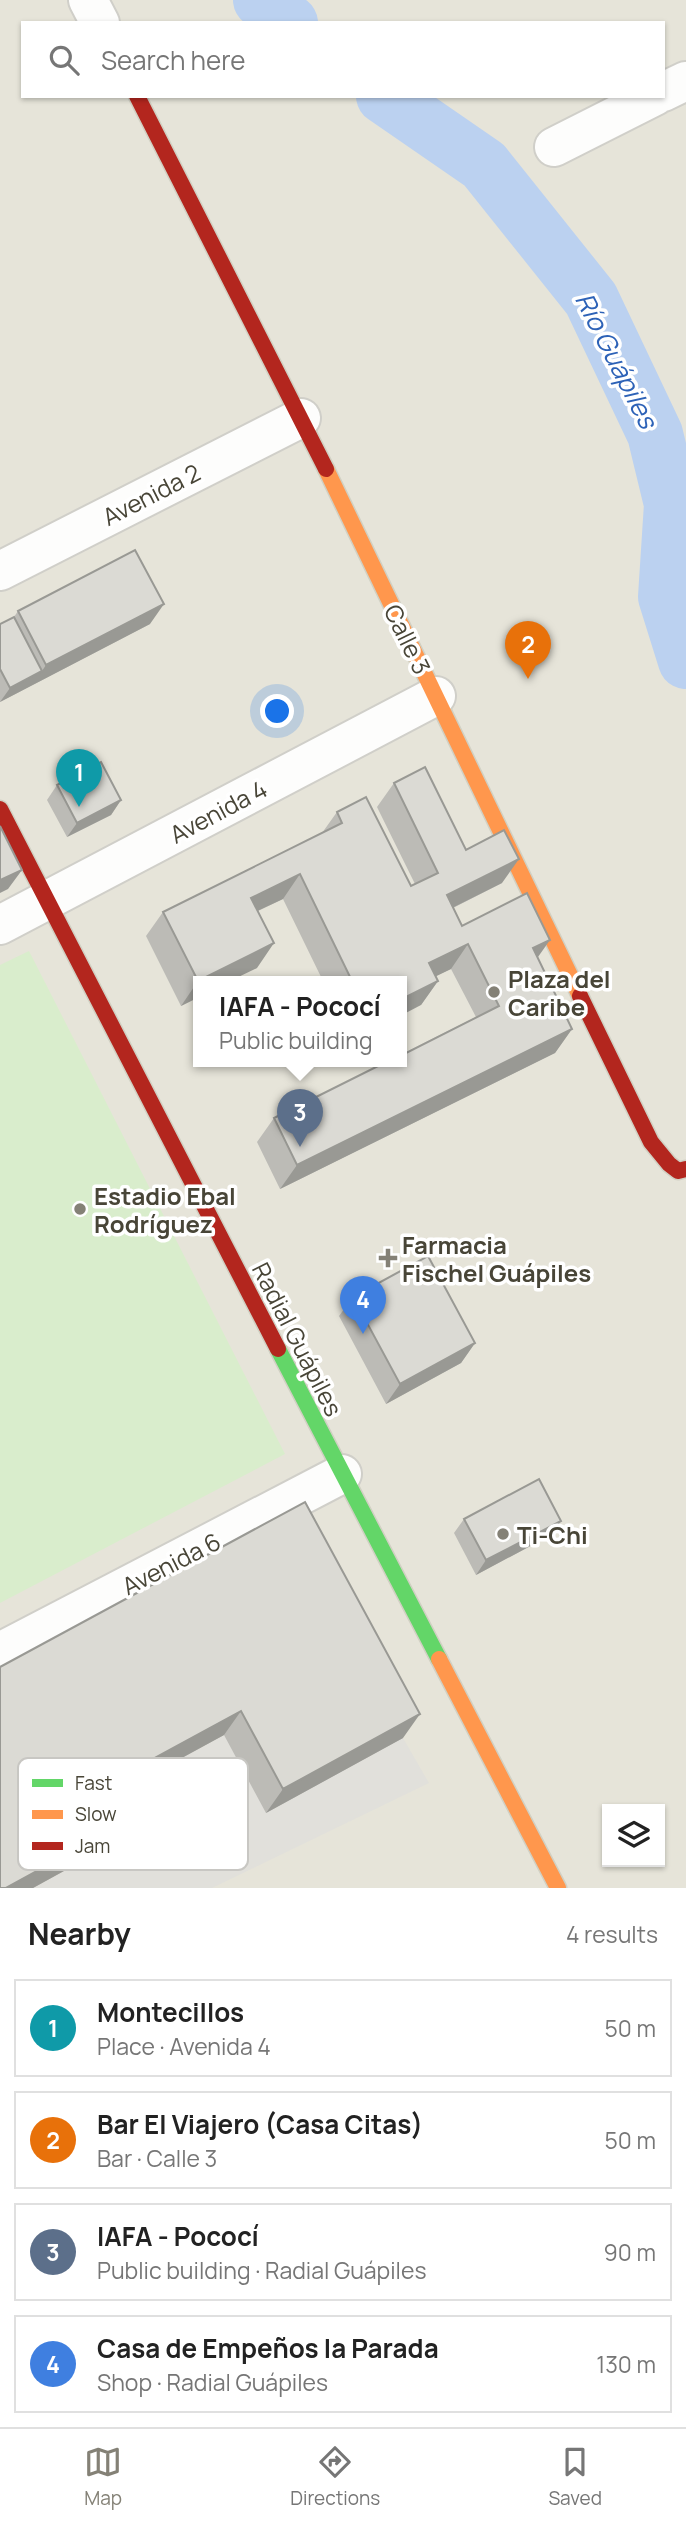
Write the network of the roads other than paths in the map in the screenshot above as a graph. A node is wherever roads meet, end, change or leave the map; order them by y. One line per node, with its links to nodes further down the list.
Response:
1 (88, 0): 2 (street)
2 (99, 21)
3 (686, 81): 4 (street)
4 (665, 91)
5 (138, 98): 8 (main road, Calle 3)
6 (651, 98): 7 (street)
7 (554, 147)
8 (301, 418): 9 (street, Avenida 2); 10 (main road, Calle 3)
9 (0, 571)
10 (436, 696): 12 (street, Avenida 4); 14 (main road, Calle 3)
11 (0, 809): 12 (main road, Radial Guápiles)
12 (47, 901): 13 (street, Avenida 4); 15 (main road, Radial Guápiles)
13 (0, 925)
14 (686, 1169)
15 (342, 1474): 16 (street, Avenida 6); 17 (main road, Radial Guápiles)
16 (0, 1652)
17 (558, 1888)

